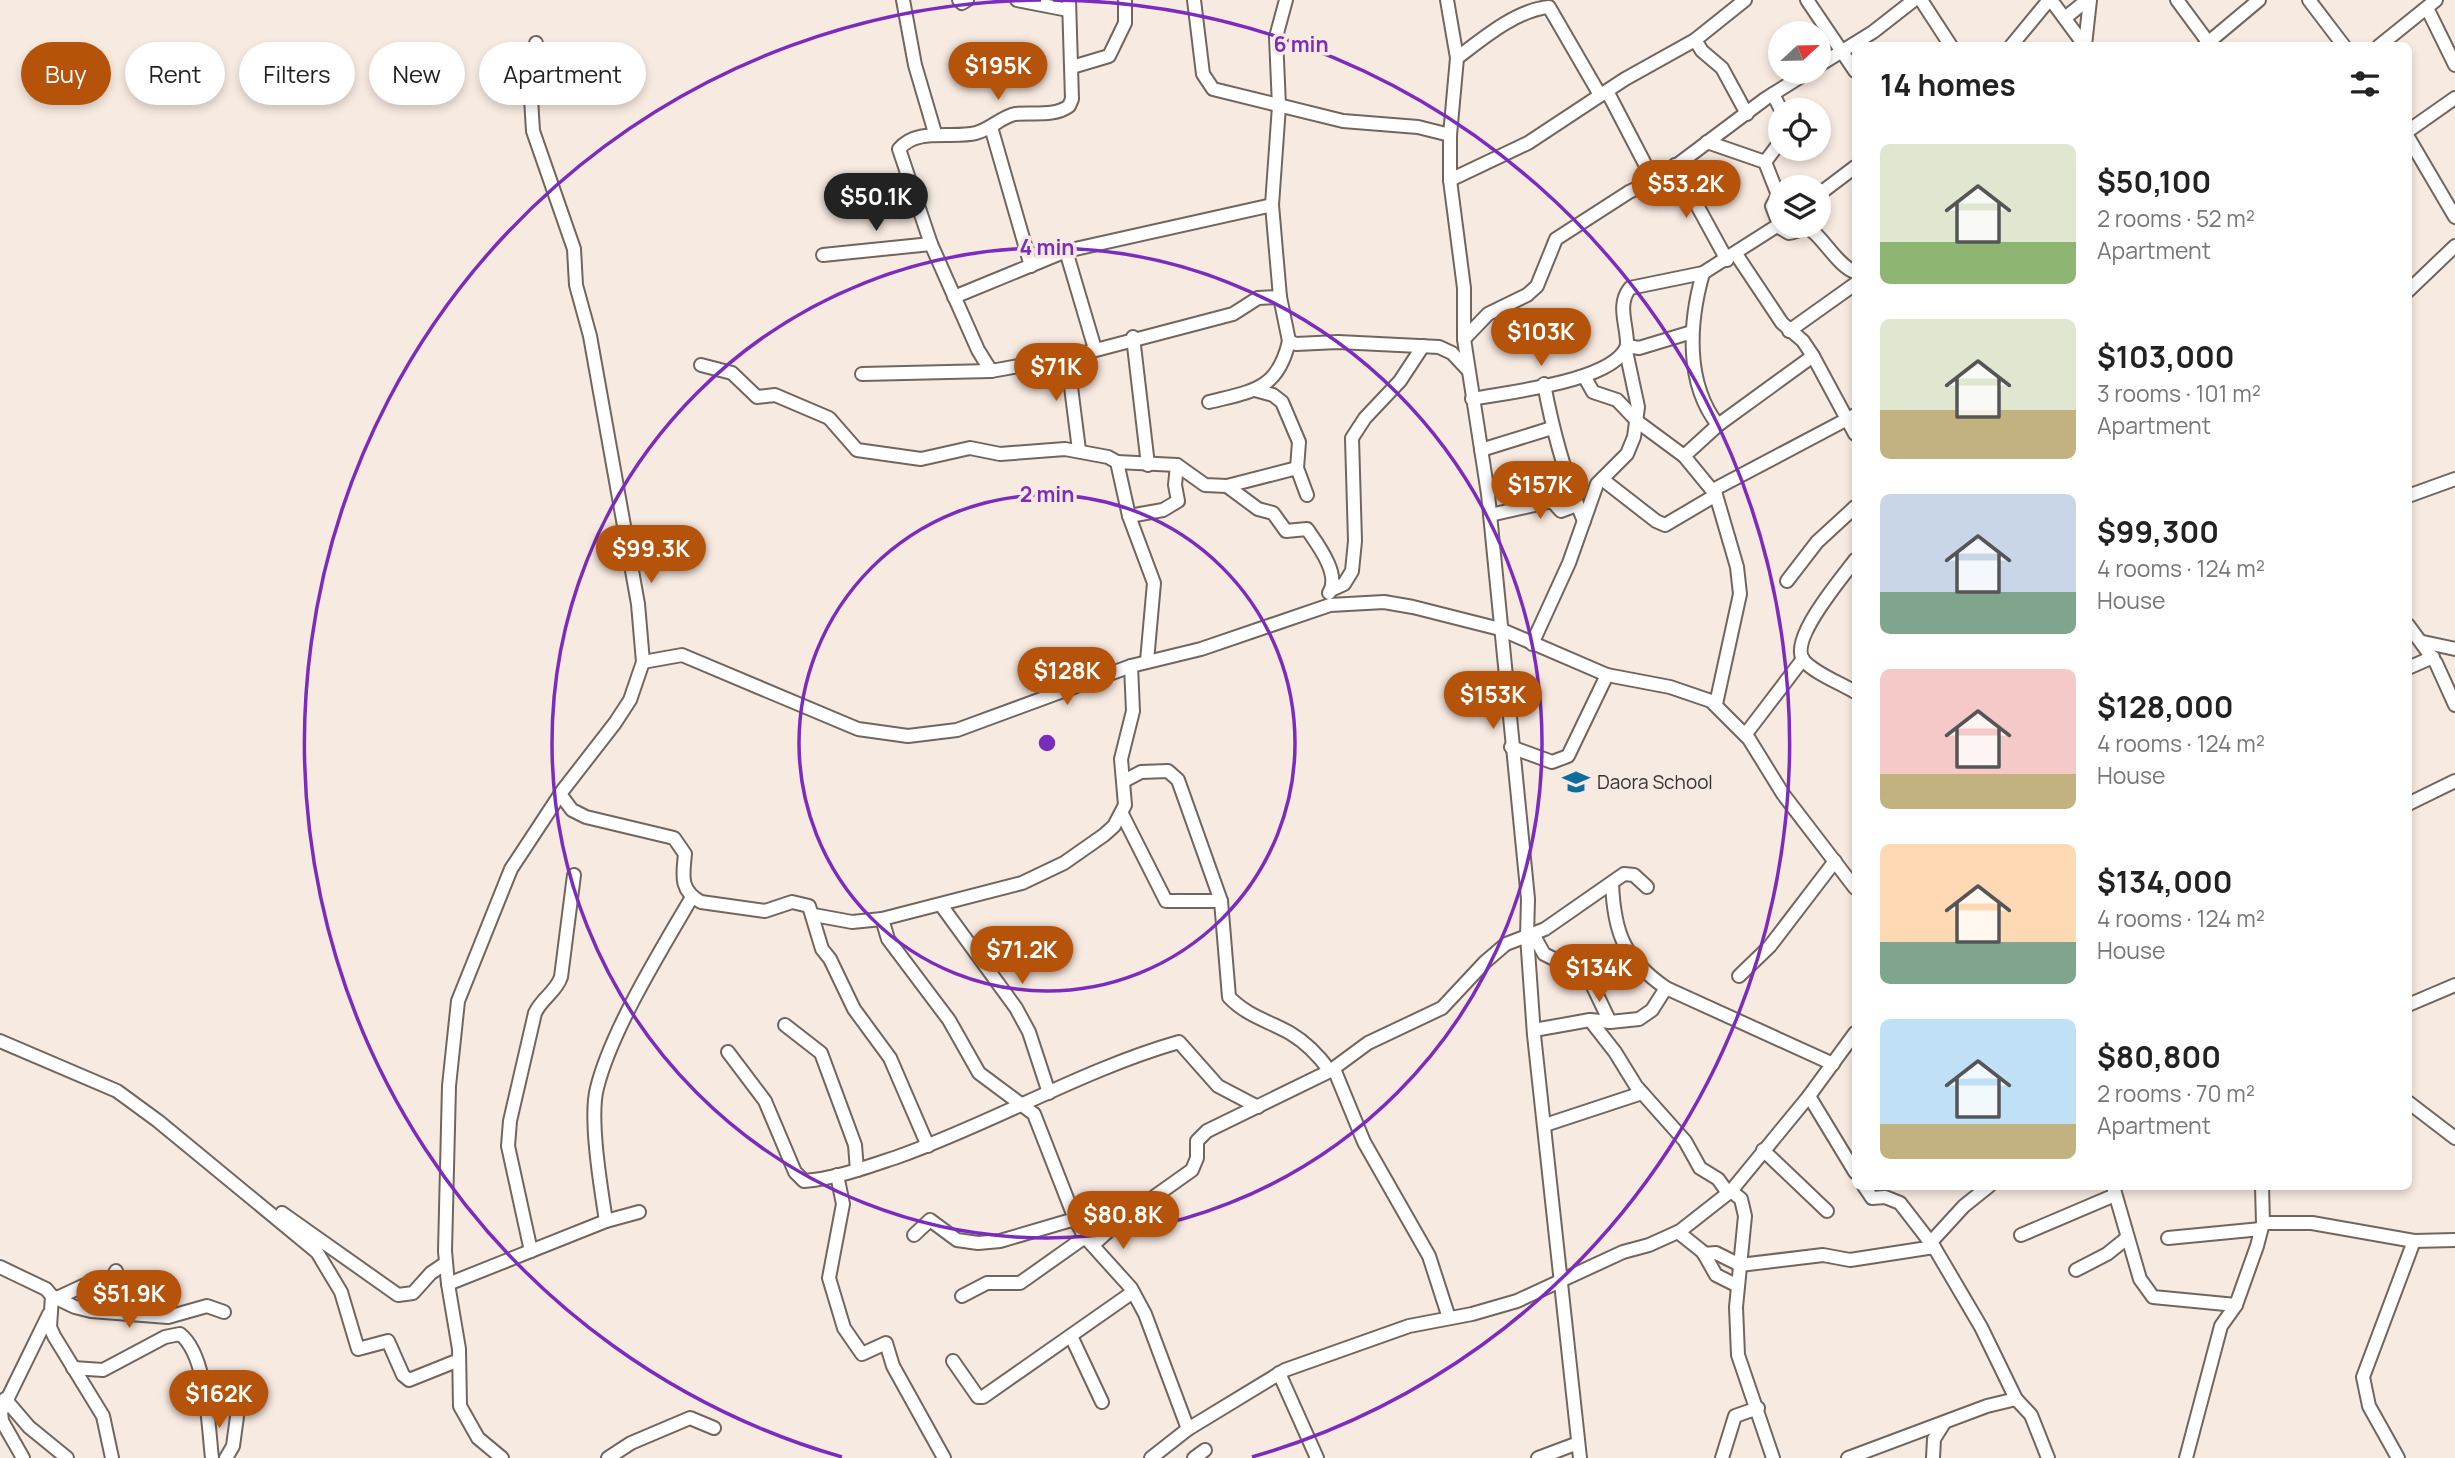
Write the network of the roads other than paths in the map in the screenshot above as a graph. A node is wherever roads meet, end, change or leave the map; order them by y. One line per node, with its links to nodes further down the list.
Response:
1 (903, 0): 48 (street)
2 (959, 0): 3 (street)
3 (967, 0)
4 (1017, 0): 19 (street)
5 (1125, 0): 37 (street)
6 (1194, 0): 44 (street)
7 (1286, 0): 44 (street)
8 (1447, 0): 33 (street)
9 (1745, 0): 21 (street)
10 (1807, 0): 32 (street)
11 (1914, 0): 22 (street)
12 (1921, 0): 23 (street)
13 (2050, 0): 20 (street); 24 (street)
14 (2088, 0): 20 (street); 26 (street)
15 (2178, 0): 27 (street)
16 (2259, 0): 28 (street)
17 (2309, 0): 29 (street)
18 (2432, 4): 30 (street); 35 (street)
19 (1068, 5): 37 (street)
20 (2065, 18): 25 (street)
21 (1695, 40): 39 (street); 45 (street)
22 (1857, 42)
23 (1948, 42)
24 (2014, 42)
25 (2083, 42)
26 (2085, 42)
27 (2206, 42)
28 (2211, 42)
29 (2341, 42)
30 (2384, 42)
31 (1852, 45): 32 (street)
32 (1843, 52): 34 (street); 36 (street)
33 (1457, 58): 39 (street); 49 (street)
34 (1831, 59)
35 (2455, 65)
36 (1852, 66)
37 (1072, 67): 46 (street)
38 (1789, 84): 40 (street)
39 (1604, 93): 57 (street); 58 (street)
40 (1773, 94): 41 (street); 45 (street)
41 (1775, 98)
42 (2455, 98): 47 (street)
43 (531, 105): 129 (street)
44 (1279, 106): 49 (street); 60 (street)
45 (1747, 114): 50 (street)
46 (991, 127): 48 (street); 69 (street)
47 (2412, 128)
48 (935, 133): 64 (street)
49 (1450, 135): 58 (street)
50 (1707, 142): 53 (street); 54 (street)
51 (2412, 144): 61 (street)
52 (1768, 158): 53 (street)
53 (1765, 162): 56 (street)
54 (1675, 165): 57 (street); 68 (street)
55 (1852, 169): 59 (street)
56 (1770, 175)
57 (1661, 177): 79 (street)
58 (1450, 180): 79 (street)
59 (1831, 185)
60 (1272, 205): 66 (street); 75 (street)
61 (2455, 217)
62 (1768, 232): 68 (street)
63 (1819, 238): 70 (street)
64 (931, 244): 67 (street); 74 (street)
65 (2455, 246): 73 (street)
66 (1066, 251): 69 (street); 83 (street)
67 (823, 255)
68 (1732, 257): 71 (street); 76 (street)
69 (1031, 265): 74 (street)
70 (1852, 270)
71 (1703, 273): 77 (street); 82 (street)
72 (1852, 286): 76 (street)
73 (2412, 287)
74 (954, 297): 88 (street)
75 (1280, 297): 78 (street); 80 (street)
76 (1789, 331): 85 (street)
77 (1692, 332): 82 (street); 97 (street)
78 (1133, 338): 83 (street); 103 (street)
79 (1464, 339): 87 (street)
80 (1289, 341): 81 (street); 92 (street)
81 (1423, 346): 87 (street); 119 (street)
82 (1627, 348): 90 (street); 96 (street)
83 (1095, 349): 84 (street)
84 (1073, 356): 88 (street); 99 (street)
85 (1813, 356): 95 (street); 97 (street)
86 (701, 365): 99 (street)
87 (1467, 369): 93 (street)
88 (991, 371): 89 (street)
89 (862, 374)
90 (1584, 376): 91 (street); 96 (street)
91 (1544, 384): 93 (street); 98 (street)
92 (1255, 390): 94 (street); 105 (street)
93 (1472, 399): 100 (street)
94 (1209, 402)
95 (1851, 417): 109 (street)
96 (1638, 422): 101 (street); 106 (street)
97 (1718, 425): 101 (street)
98 (1552, 428): 100 (street); 112 (street)
99 (1079, 450): 102 (street)
100 (1481, 450): 114 (street)
101 (1684, 456): 109 (street)
102 (1117, 462): 103 (street); 115 (street)
103 (1148, 465): 104 (street)
104 (1177, 465): 108 (street); 115 (street)
105 (1297, 468): 108 (street); 110 (street)
106 (1602, 478): 109 (street); 116 (street)
107 (2455, 479): 111 (street)
108 (1227, 486): 119 (street)
109 (1714, 493): 134 (street)
110 (1307, 495)
111 (2412, 495)
112 (1577, 505): 114 (street); 116 (street)
113 (1852, 510): 118 (street)
114 (1490, 515): 121 (street)
115 (1129, 516): 128 (street)
116 (1584, 521): 124 (street)
117 (1852, 566): 127 (street)
118 (1787, 581)
119 (1331, 590): 120 (street)
120 (1315, 609): 121 (street); 128 (street)
121 (1500, 629): 124 (street); 137 (street)
122 (2412, 630): 123 (street)
123 (2423, 642): 125 (street); 126 (street)
124 (1532, 644): 132 (street)
125 (2455, 649)
126 (2433, 657): 131 (street); 135 (street)
127 (1802, 659): 133 (street); 136 (street)
128 (1147, 661): 130 (street)
129 (643, 662): 130 (street); 140 (street)
130 (1132, 666): 138 (street)
131 (2412, 666)
132 (1607, 675): 134 (street); 137 (street)
133 (1852, 690)
134 (1716, 704): 136 (street)
135 (2455, 705)
136 (1745, 734): 143 (street)
137 (1511, 747): 153 (street)
138 (1124, 781): 142 (street); 149 (street)
139 (2455, 781): 141 (street)
140 (560, 794): 148 (street); 202 (street)
141 (2412, 802)
142 (1122, 814): 149 (street); 150 (street)
143 (1835, 861): 146 (street); 154 (street)
144 (574, 876): 200 (street)
145 (1612, 883): 147 (street); 153 (street); 156 (street)
146 (1852, 884)
147 (1647, 887)
148 (692, 897): 151 (street); 189 (street)
149 (1221, 901): 167 (street)
150 (941, 905): 152 (street); 168 (street)
151 (814, 915): 152 (street); 176 (street)
152 (882, 919): 171 (street)
153 (1530, 935): 159 (street); 161 (street); 167 (street)
154 (1739, 976)
155 (2455, 985): 157 (street)
156 (1667, 988): 159 (street); 166 (street)
157 (2412, 1003)
158 (1590, 1020): 159 (street); 161 (street); 169 (street)
159 (1610, 1023)
160 (785, 1025): 179 (street)
161 (1534, 1030): 174 (street)
162 (0, 1035): 202 (street)
163 (1852, 1037): 166 (street)
164 (0, 1041): 218 (street)
165 (728, 1052): 180 (street)
166 (1833, 1064): 170 (street)
167 (1332, 1070): 173 (street); 216 (street)
168 (1049, 1093): 171 (street); 173 (street)
169 (1642, 1093): 174 (street); 185 (street)
170 (1809, 1096): 177 (street); 178 (street)
171 (1021, 1105): 176 (street); 188 (street)
172 (2412, 1105): 175 (street)
173 (1258, 1107): 197 (street)
174 (1545, 1125): 206 (street)
175 (2455, 1138)
176 (928, 1146): 179 (street)
177 (1850, 1149)
178 (1763, 1150): 185 (street); 186 (street)
179 (856, 1170): 180 (street)
180 (837, 1175): 239 (street)
181 (1867, 1190): 199 (street)
182 (1984, 1190): 199 (street)
183 (2262, 1190): 190 (street)
184 (2114, 1191): 193 (street); 194 (street)
185 (1730, 1192): 191 (street); 203 (street)
186 (1827, 1211)
187 (639, 1212): 189 (street)
188 (1075, 1219): 192 (street); 197 (street)
189 (606, 1221): 200 (street)
190 (2262, 1226): 195 (street); 198 (street); 212 (street)
191 (1678, 1232): 201 (street); 206 (street)
192 (914, 1235)
193 (2021, 1235)
194 (2127, 1238): 205 (street); 212 (street)
195 (2168, 1238)
196 (2455, 1240): 198 (street)
197 (1089, 1241): 209 (street); 210 (street)
198 (2414, 1241): 249 (street)
199 (1933, 1245): 203 (street); 223 (street)
200 (531, 1251): 207 (street)
201 (1704, 1254): 203 (street); 208 (street)
202 (446, 1263): 207 (street)
203 (1740, 1265): 208 (street)
204 (0, 1267): 211 (street)
205 (2076, 1270)
206 (1560, 1278): 216 (street); 230 (street)
207 (448, 1284): 218 (street)
208 (1738, 1286): 225 (street)
209 (1133, 1292): 217 (street); 229 (street)
210 (962, 1296)
211 (54, 1297): 213 (street); 214 (street); 214 (street)
212 (2236, 1305): 248 (street)
213 (51, 1310): 220 (street); 222 (street)
214 (113, 1311): 215 (street)
215 (224, 1312)
216 (1449, 1318): 221 (street)
217 (1071, 1336): 219 (street); 224 (street)
218 (459, 1360): 237 (street)
219 (953, 1361)
220 (74, 1368): 234 (street); 235 (street)
221 (1279, 1373): 229 (street); 231 (street)
222 (5, 1392): 232 (street); 233 (street)
223 (2016, 1399): 227 (street); 247 (street)
224 (1102, 1402)
225 (1758, 1408): 243 (street); 244 (street)
226 (238, 1409): 236 (street)
227 (1944, 1423): 245 (street); 246 (street)
228 (714, 1428): 238 (street)
229 (1188, 1429): 240 (street)
230 (1578, 1443): 241 (street); 242 (street)
231 (1314, 1457)
232 (23, 1458)
233 (67, 1458)
234 (113, 1458)
235 (212, 1458)
236 (226, 1458)
237 (502, 1458)
238 (608, 1458)
239 (944, 1458)
240 (1151, 1458)
241 (1538, 1458)
242 (1580, 1458)
243 (1722, 1458)
244 (1773, 1458)
245 (1848, 1458)
246 (1933, 1458)
247 (2048, 1458)
248 (2186, 1458)
249 (2398, 1458)

